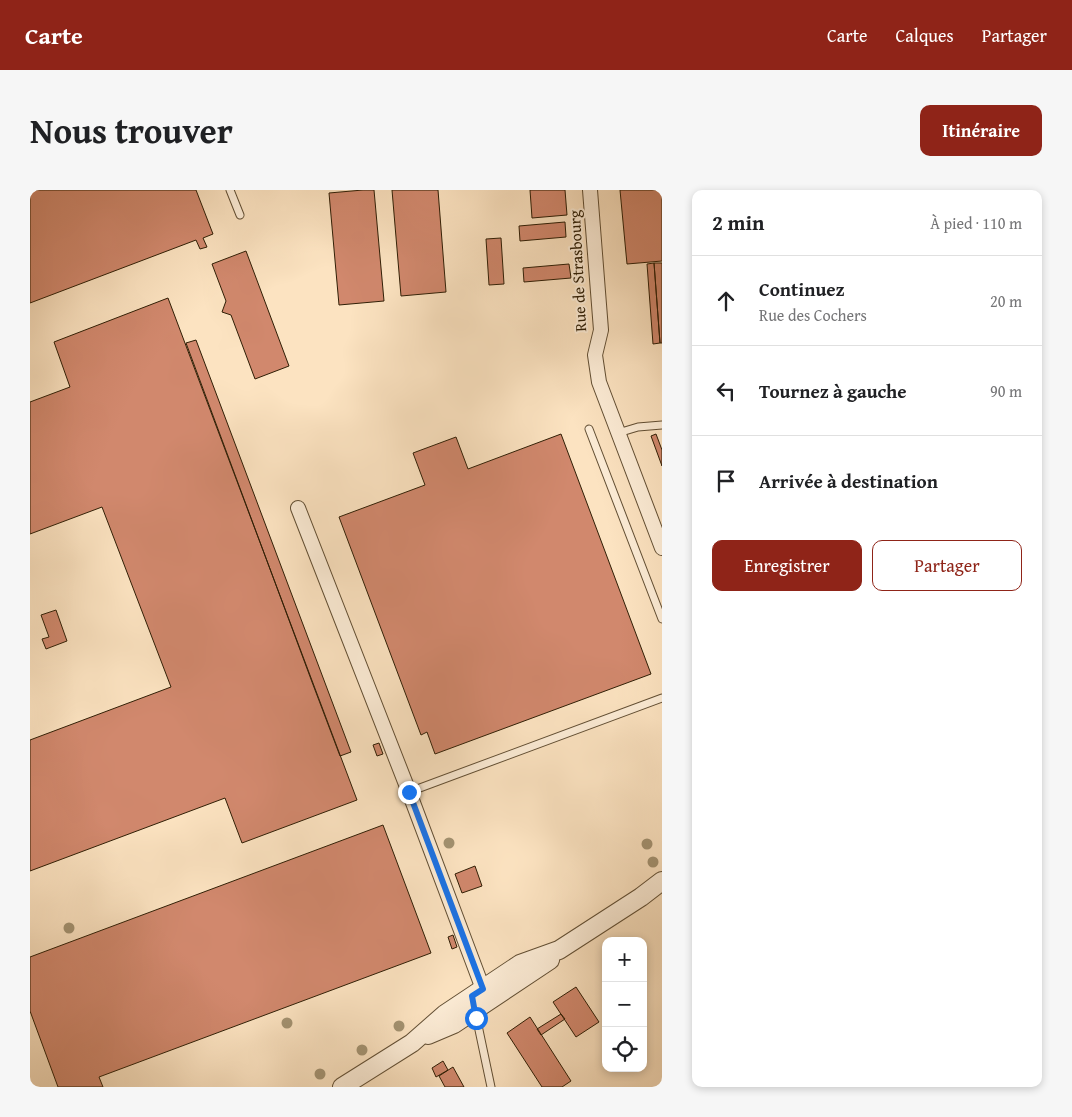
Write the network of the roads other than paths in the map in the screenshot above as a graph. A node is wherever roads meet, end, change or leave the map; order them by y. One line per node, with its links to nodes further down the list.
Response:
1 (230, 190): 3 (lane)
2 (590, 190): 6 (street, Rue de Strasbourg)
3 (240, 215)
4 (662, 425): 6 (lane)
5 (589, 428): 9 (lane)
6 (618, 433): 8 (street, Rue de Strasbourg)
7 (298, 508): 11 (street)
8 (662, 548)
9 (662, 619)
10 (662, 698): 11 (lane)
11 (409, 792): 13 (street)
12 (662, 881): 13 (street)
13 (480, 999): 14 (street); 15 (lane)
14 (342, 1087)
15 (491, 1087)

